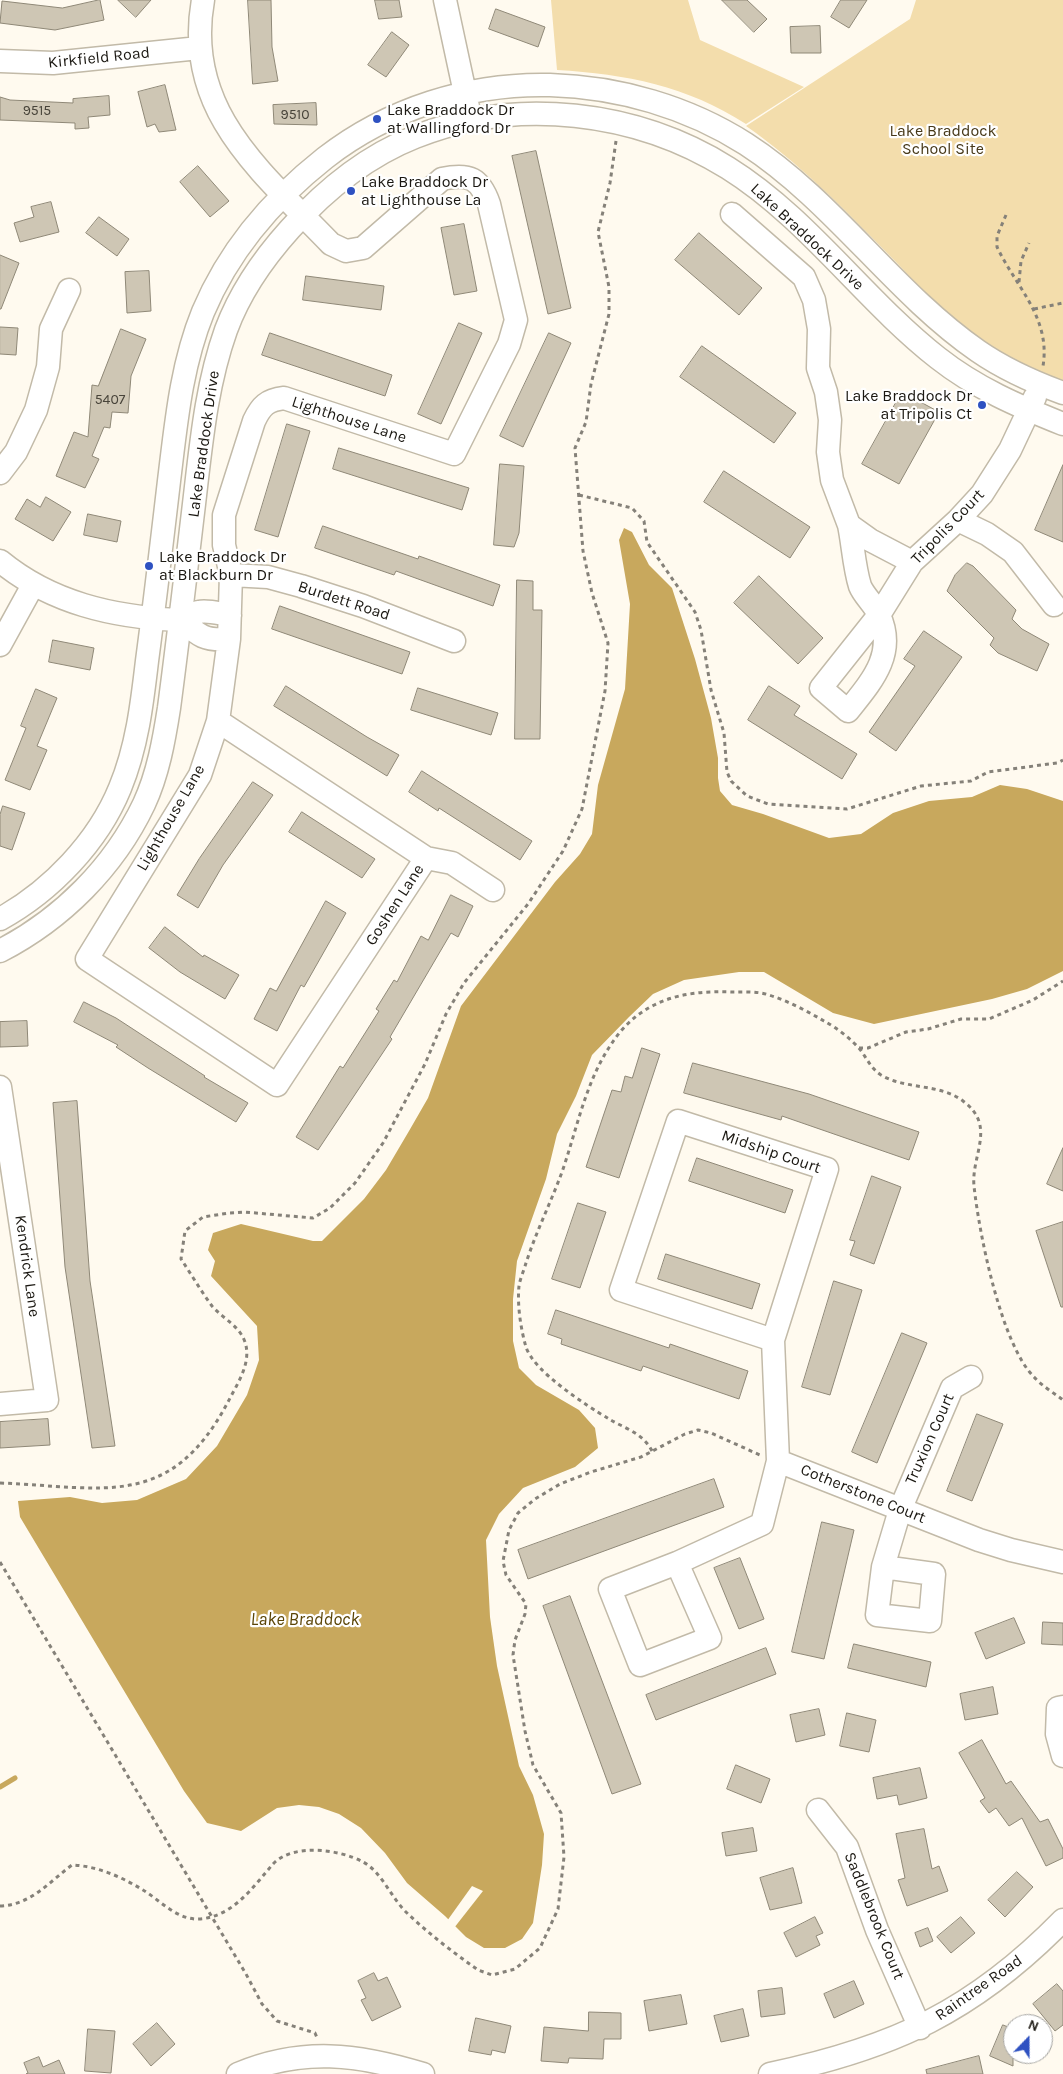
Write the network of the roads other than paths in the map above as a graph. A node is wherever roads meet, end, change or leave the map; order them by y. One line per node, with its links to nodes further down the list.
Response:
1 (203, 0): 3 (street)
2 (445, 0): 5 (street)
3 (199, 48): 4 (street, Kirkfield Road); 7 (street, Lighthouse Lane)
4 (0, 61)
5 (464, 93): 6 (street); 7 (street, Lake Braddock Drive); 11 (street, Lake Braddock Drive)
6 (471, 120): 8 (street, Lake Braddock Drive); 13 (street, Lake Braddock Drive)
7 (283, 194): 8 (street, Lighthouse Lane); 24 (street, Lake Braddock Drive)
8 (303, 214): 20 (street, Lighthouse Lane); 25 (street, Lake Braddock Drive)
9 (732, 214): 17 (street)
10 (69, 290): 15 (street)
11 (1039, 384): 12 (street, Lake Braddock Drive); 13 (street, Tripolis Court)
12 (1063, 393)
13 (1029, 411): 14 (street, Lake Braddock Drive); 16 (street, Tripolis Court)
14 (1063, 424)
15 (0, 473)
16 (958, 520): 19 (street, Tripolis Court); 22 (street)
17 (849, 525): 19 (street); 19 (street, Tripolis Court)
18 (0, 561): 21 (street)
19 (912, 562)
20 (231, 575): 23 (street, Lighthouse Lane); 27 (street, Burdett Road)
21 (33, 585): 24 (street); 28 (street)
22 (1054, 605)
23 (230, 615): 25 (street); 26 (street, Lighthouse Lane)
24 (153, 617): 25 (street); 32 (street, Lake Braddock Drive)
25 (181, 620): 26 (street); 33 (street, Lake Braddock Drive)
26 (229, 639): 29 (street, Lighthouse Lane)
27 (454, 641)
28 (0, 645)
29 (218, 721): 30 (street, Goshen Lane); 34 (street, Lighthouse Lane)
30 (426, 858): 31 (street); 34 (street, Goshen Lane)
31 (493, 890)
32 (0, 919)
33 (0, 951)
34 (277, 1085)
35 (0, 1087): 38 (street, Kendrick Lane)
36 (773, 1340): 36 (street, Midship Court); 39 (street, Cotherstone Court)
37 (971, 1377): 40 (street, Truxion Court)
38 (0, 1404)
39 (778, 1461): 40 (street, Cotherstone Court); 42 (street)
40 (900, 1510): 41 (street, Cotherstone Court); 43 (street, Truxion Court)
41 (1063, 1562)
42 (678, 1563): 42 (street)
43 (884, 1567)
44 (1060, 1707): 45 (street)
45 (1063, 1756)
46 (818, 1810): 48 (street, Saddlebrook Court)
47 (1063, 1920): 48 (street, Raintree Road)
48 (920, 2028): 51 (street, Raintree Road)
49 (238, 2074): 50 (street)
50 (423, 2074)
51 (770, 2074)

